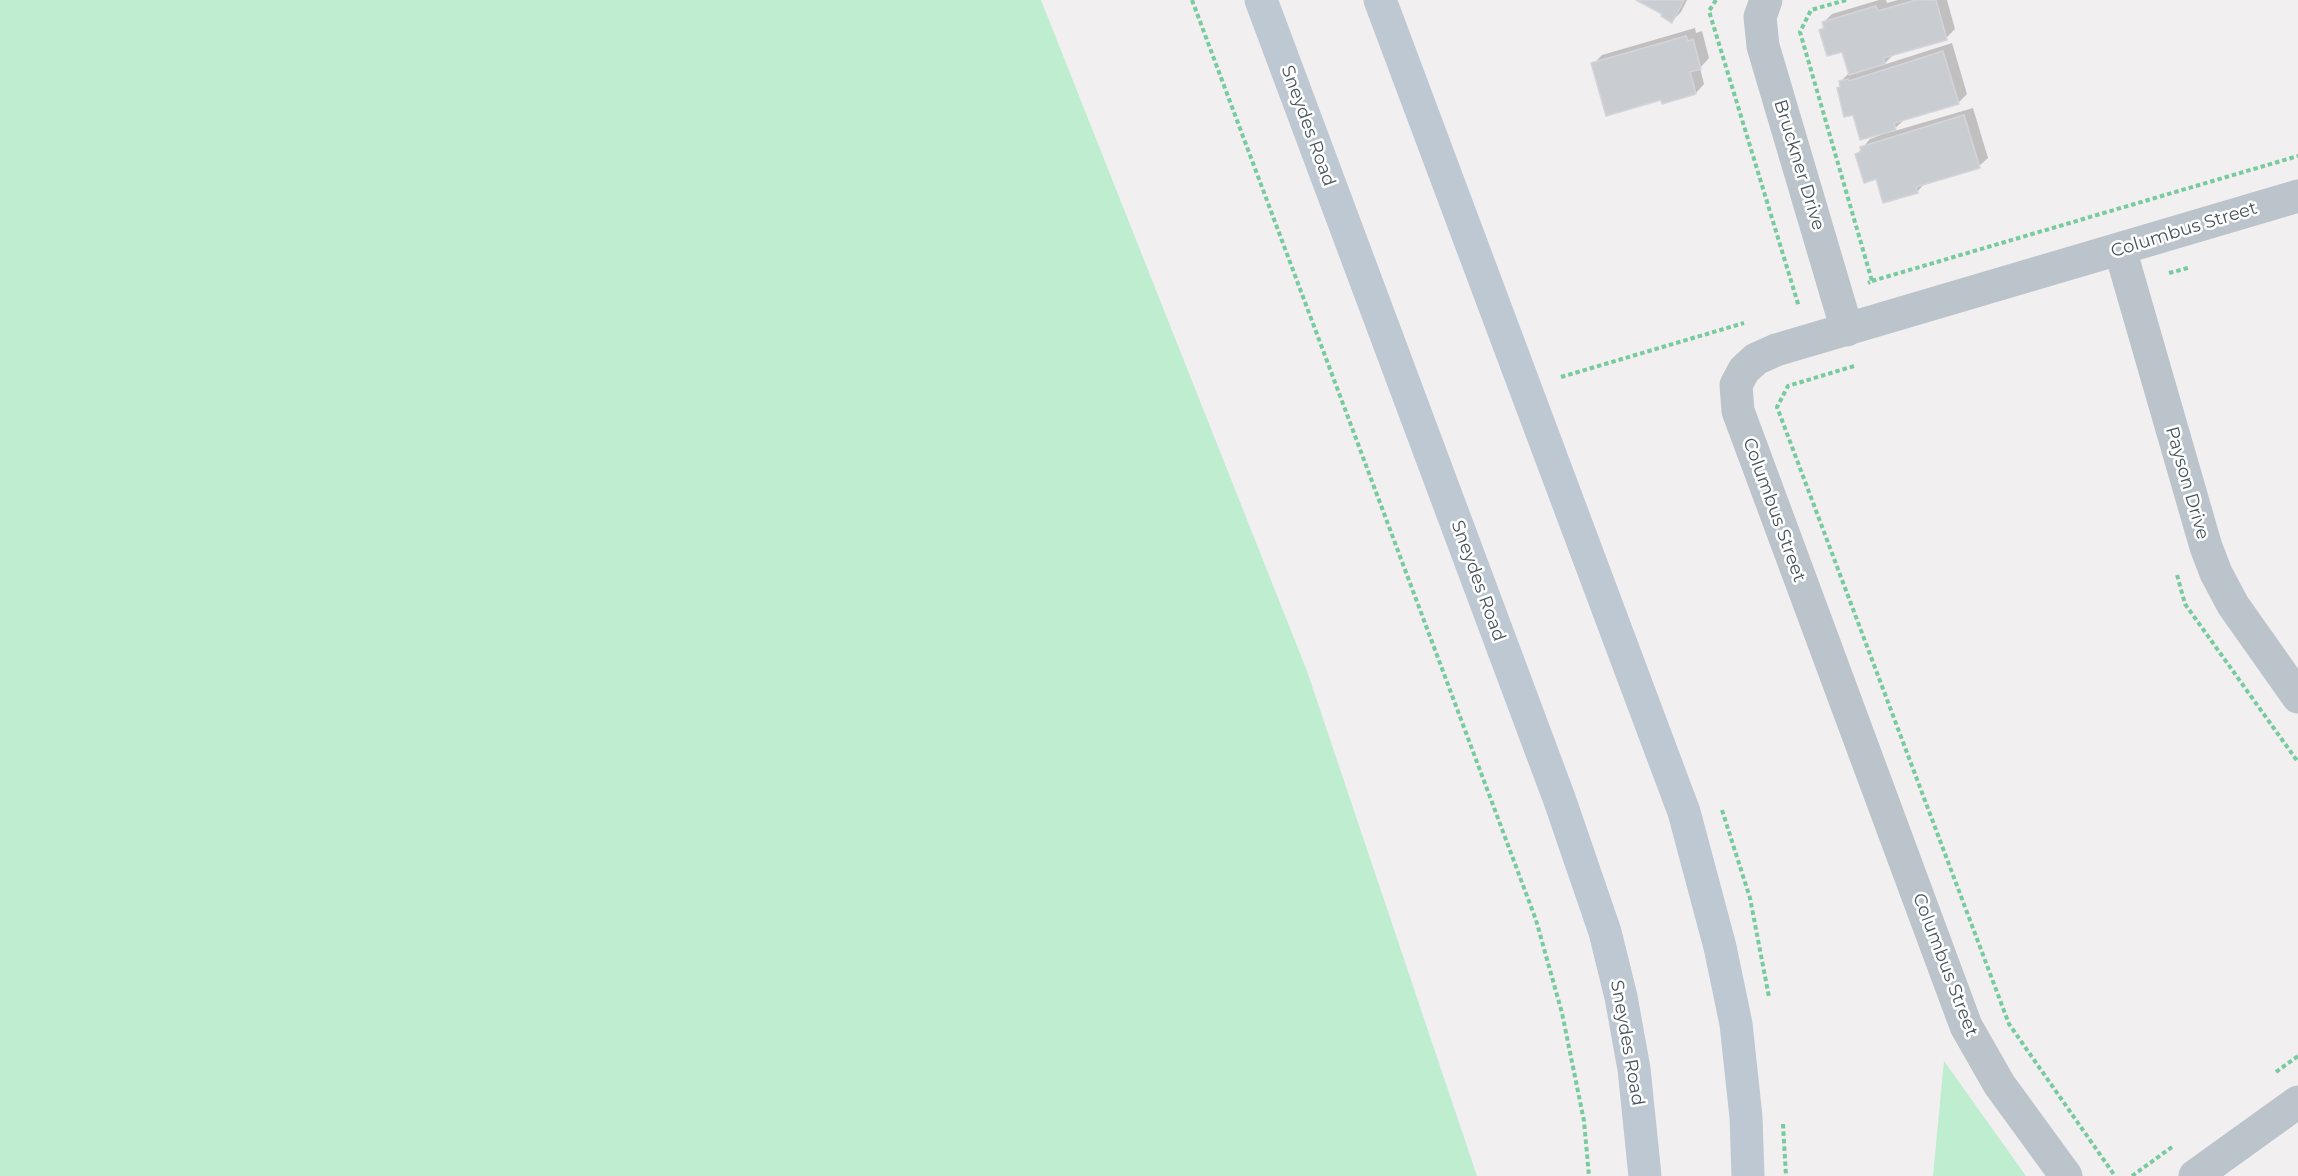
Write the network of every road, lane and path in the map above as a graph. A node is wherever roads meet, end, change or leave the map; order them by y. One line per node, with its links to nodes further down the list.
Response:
1 (1192, 0): 19 (path)
2 (1261, 0): 20 (main road, Sneydes Road)
3 (1380, 0): 21 (main road)
4 (1716, 0): 12 (path)
5 (1766, 0): 14 (street, Bruckner Drive)
6 (2298, 156): 10 (path)
7 (2298, 196): 8 (street, Columbus Street)
8 (2120, 249): 11 (street, Payson Drive); 14 (street, Columbus Street)
9 (2178, 271): 11 (path)
10 (1872, 281)
11 (2130, 285): 17 (street, Payson Drive)
12 (1799, 308)
13 (1754, 321): 16 (path)
14 (1847, 330): 22 (street, Columbus Street)
15 (1863, 364): 23 (path)
16 (1561, 377)
17 (2298, 697)
18 (2298, 1102): 24 (street)
19 (1589, 1176)
20 (1645, 1176)
21 (1748, 1176)
22 (2066, 1176)
23 (2115, 1176)
24 (2195, 1176)

